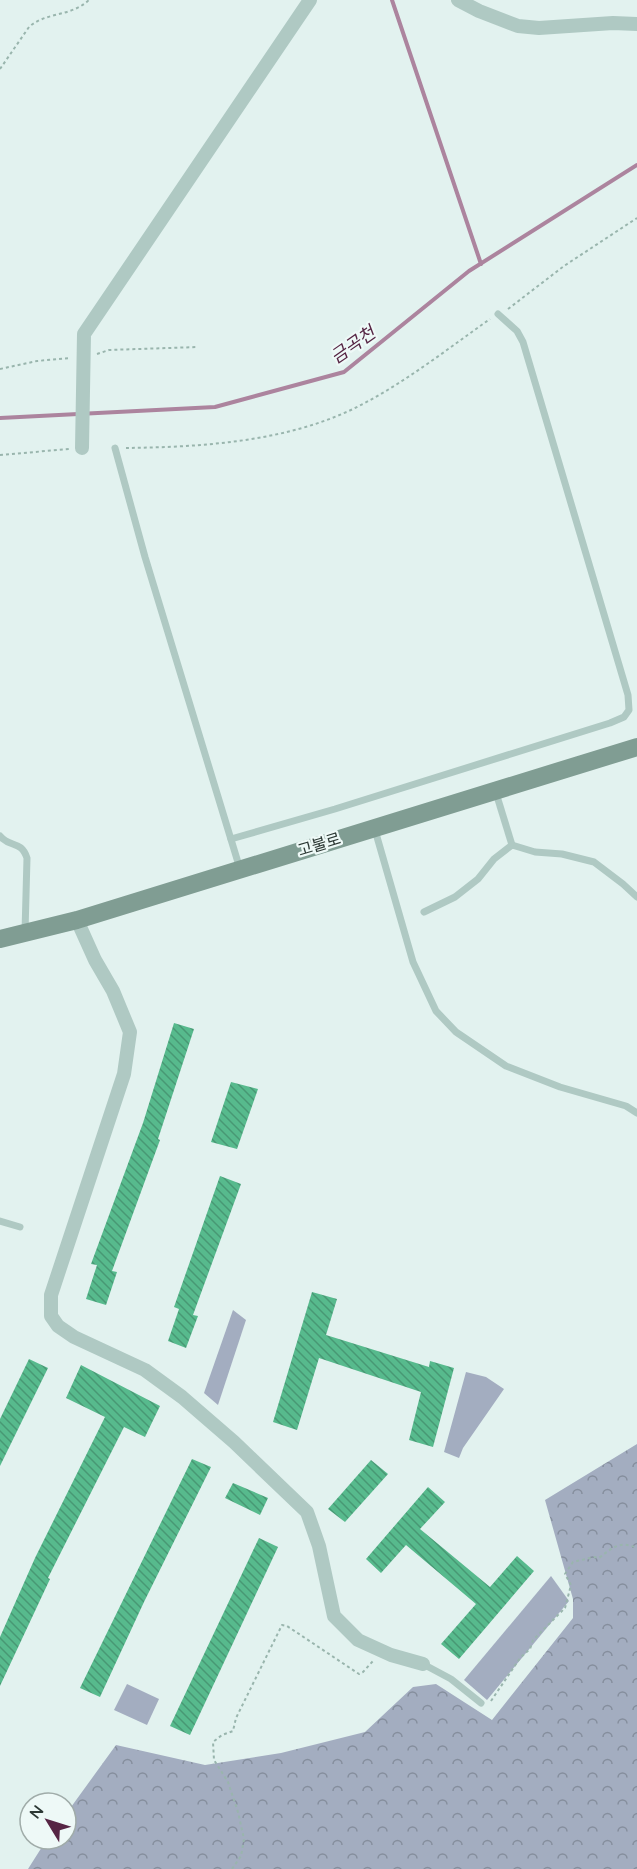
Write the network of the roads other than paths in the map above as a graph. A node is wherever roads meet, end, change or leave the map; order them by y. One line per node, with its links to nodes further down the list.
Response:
1 (310, 0): 5 (street)
2 (458, 0): 3 (street)
3 (637, 24)
4 (498, 314): 11 (lane)
5 (82, 448)
6 (115, 448): 11 (lane)
7 (637, 747): 8 (main road, 고불로)
8 (495, 790): 9 (main road, 고불로); 12 (lane)
9 (374, 827): 13 (main road, 고불로); 19 (lane)
10 (0, 836): 17 (lane)
11 (231, 839): 13 (lane)
12 (512, 844): 14 (lane); 15 (lane)
13 (240, 869): 16 (main road, 고불로)
14 (637, 897)
15 (424, 912)
16 (77, 920): 17 (main road, 고불로); 22 (street)
17 (25, 932): 18 (main road, 고불로)
18 (0, 939)
19 (637, 1113)
20 (0, 1221): 21 (lane)
21 (20, 1227)
22 (423, 1664): 23 (lane)
23 (481, 1703)

